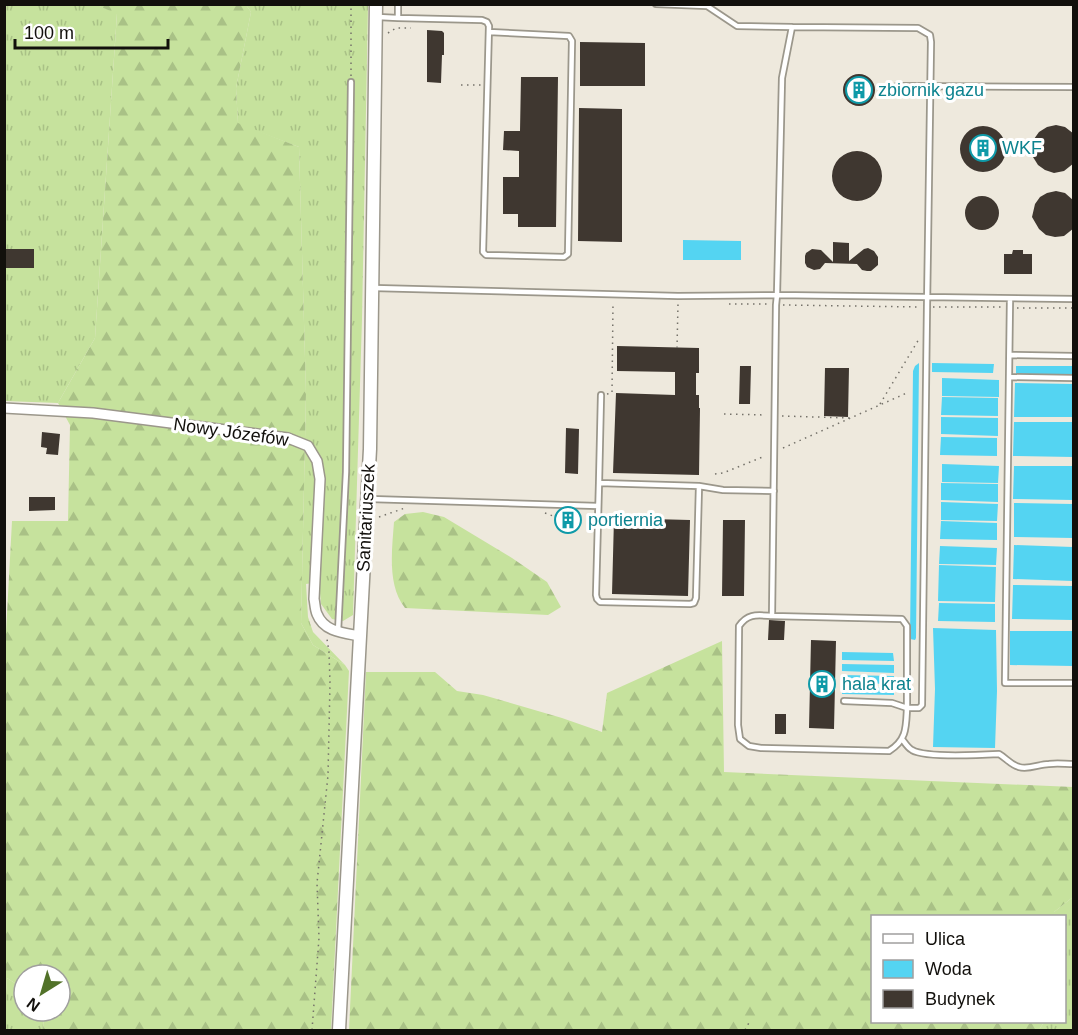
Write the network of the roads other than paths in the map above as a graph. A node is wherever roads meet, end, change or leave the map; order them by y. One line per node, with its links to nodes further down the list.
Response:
1 (398, 4): 4 (lane)
2 (656, 4): 5 (lane)
3 (376, 11): 4 (lane); 11 (street, Sanitariuszek)
4 (398, 18): 6 (lane)
5 (792, 27): 8 (lane); 12 (lane)
6 (489, 32): 6 (lane)
7 (351, 82): 28 (lane)
8 (931, 85): 9 (lane); 10 (lane); 13 (lane)
9 (897, 86)
10 (1074, 87)
11 (372, 288): 12 (lane); 25 (street, Sanitariuszek)
12 (777, 295): 13 (lane); 24 (lane)
13 (927, 298): 14 (lane); 32 (lane)
14 (1010, 299): 15 (lane); 16 (lane)
15 (1074, 299)
16 (1010, 355): 17 (lane); 18 (lane)
17 (1074, 356)
18 (1009, 378): 19 (lane); 30 (lane)
19 (1074, 378)
20 (601, 395): 22 (lane)
21 (4, 408): 28 (street, Nowy Józefów)
22 (599, 483): 23 (lane); 26 (lane)
23 (699, 486): 24 (lane); 26 (lane)
24 (774, 492): 27 (lane)
25 (367, 499): 26 (lane); 29 (street, Sanitariuszek)
26 (598, 506)
27 (772, 616): 32 (lane); 33 (lane)
28 (338, 632): 29 (street)
29 (360, 636): 35 (street, Sanitariuszek)
30 (1074, 683)
31 (844, 701): 32 (lane)
32 (907, 708): 33 (lane)
33 (902, 739): 34 (lane)
34 (1074, 764)
35 (339, 1030)

